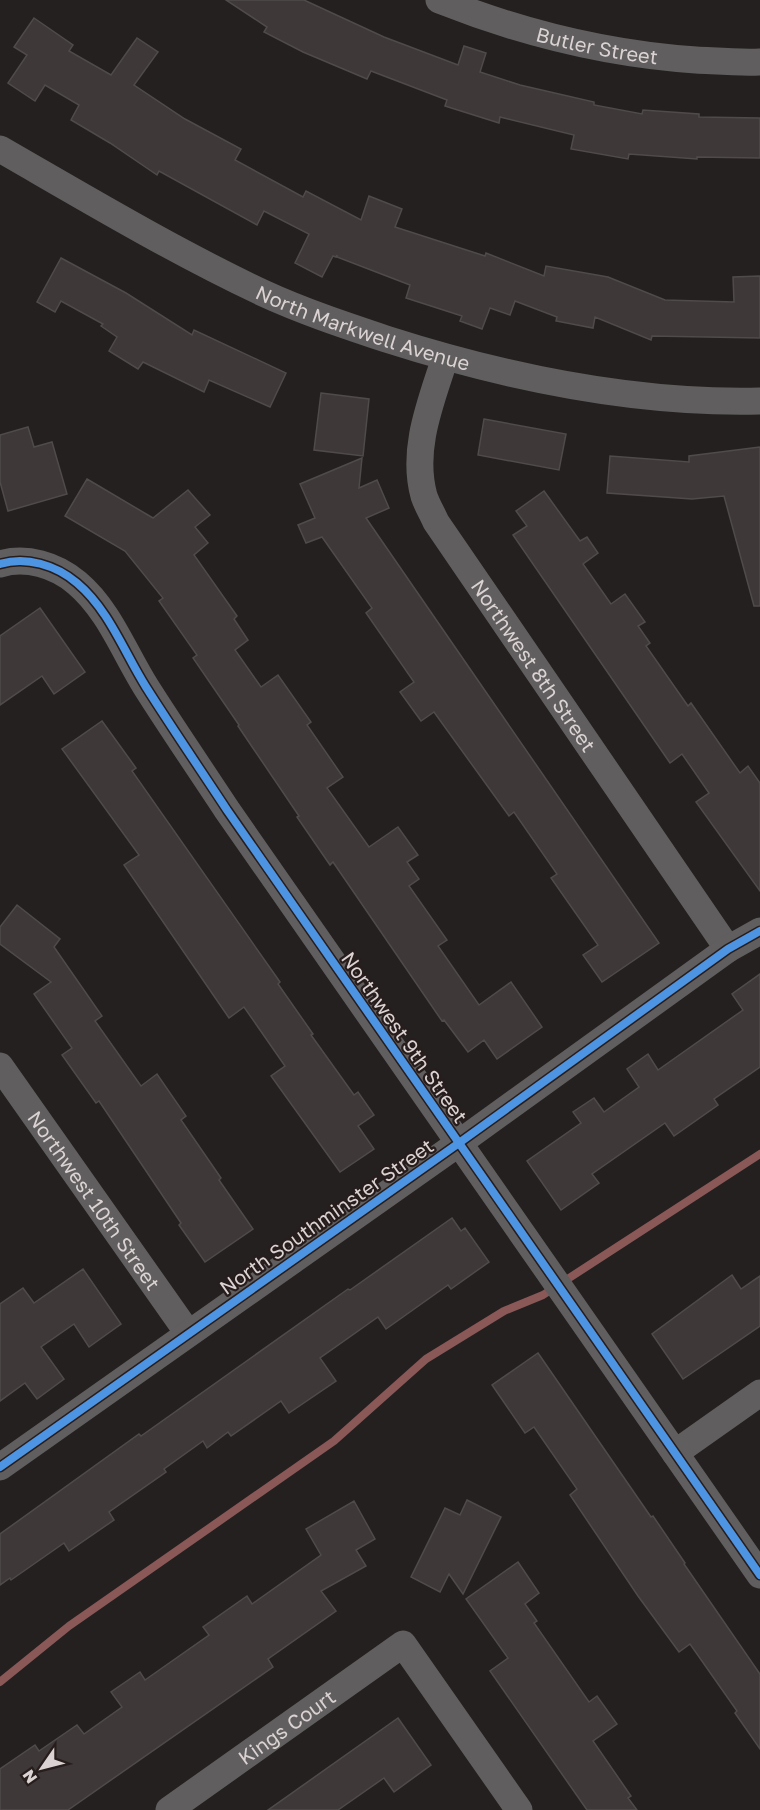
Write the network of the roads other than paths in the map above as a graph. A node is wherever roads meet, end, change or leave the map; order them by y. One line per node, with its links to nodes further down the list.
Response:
1 (439, 0): 2 (street, Butler Street)
2 (760, 62)
3 (0, 149): 4 (street, North Markwell Avenue)
4 (444, 358): 5 (street, North Markwell Avenue); 8 (street, Northwest 8th Street)
5 (760, 401)
6 (0, 564): 10 (street, Northwest 9th Street)
7 (760, 931): 8 (street, North Southminster Street)
8 (728, 949): 10 (street, North Southminster Street)
9 (0, 1066): 11 (street, Northwest 10th Street)
10 (459, 1143): 11 (street, North Southminster Street); 13 (street, Northwest 9th Street)
11 (188, 1333): 14 (street, North Southminster Street)
12 (760, 1394): 13 (street)
13 (675, 1453): 15 (street, Northwest 9th Street)
14 (0, 1467)
15 (760, 1575)
16 (169, 1810): 17 (street, Kings Court)
17 (519, 1810)

